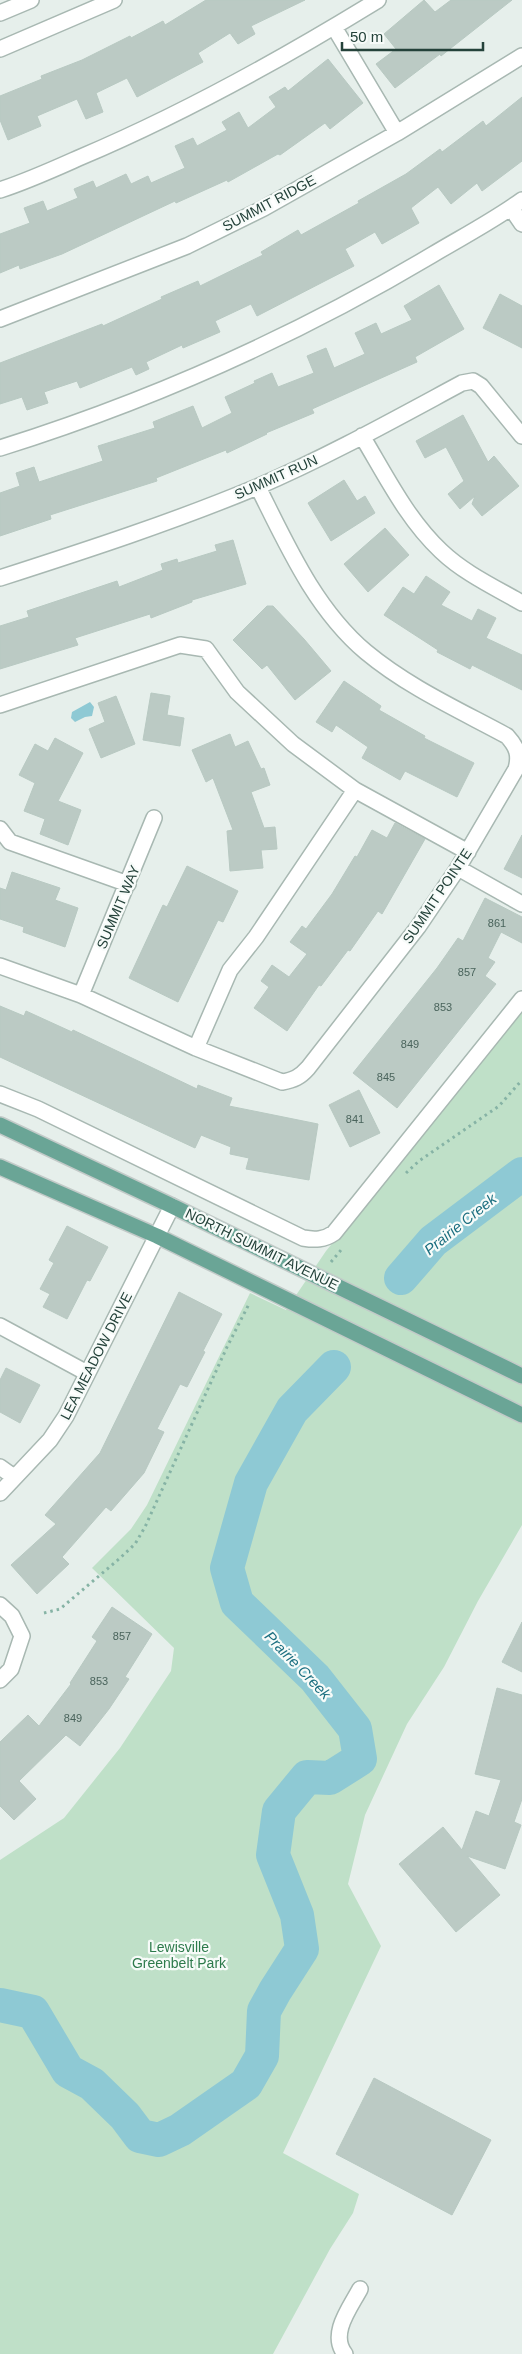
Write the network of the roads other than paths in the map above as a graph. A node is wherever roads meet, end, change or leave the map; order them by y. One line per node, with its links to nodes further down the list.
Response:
1 (31, 0): 4 (street)
2 (114, 0): 6 (street)
3 (378, 0): 5 (street)
4 (0, 13)
5 (334, 27): 8 (street); 9 (street)
6 (0, 49)
7 (522, 56): 8 (street, SUMMIT RIDGE)
8 (397, 133): 12 (street, SUMMIT RIDGE)
9 (0, 190)
10 (516, 204): 11 (street); 15 (street)
11 (522, 224)
12 (0, 319)
13 (362, 436): 14 (street, SUMMIT RUN); 16 (street, SUMMIT RUN); 18 (street)
14 (522, 436)
15 (0, 448)
16 (258, 486): 17 (street, SUMMIT RUN); 23 (street, SUMMIT POINTE)
17 (0, 578)
18 (522, 603)
19 (0, 705): 20 (street)
20 (355, 790): 23 (street); 30 (street)
21 (154, 818): 25 (street, SUMMIT WAY)
22 (0, 829): 25 (street)
23 (468, 852): 24 (street, SUMMIT POINTE)
24 (458, 868): 26 (street); 30 (street, SUMMIT POINTE)
25 (128, 884): 28 (street, SUMMIT WAY)
26 (522, 904)
27 (0, 966): 28 (street, SUMMIT POINTE)
28 (80, 995): 30 (street, SUMMIT POINTE)
29 (522, 998): 31 (street)
30 (196, 1048)
31 (0, 1094)
32 (0, 1126): 34 (main road, NORTH SUMMIT AVENUE)
33 (0, 1167): 35 (main road)
34 (172, 1206): 35 (street, LEA MEADOW DRIVE); 38 (main road, NORTH SUMMIT AVENUE)
35 (158, 1236): 37 (street, LEA MEADOW DRIVE); 39 (main road)
36 (0, 1326): 37 (street)
37 (88, 1373): 41 (street, LEA MEADOW DRIVE)
38 (522, 1376)
39 (522, 1415)
40 (0, 1467): 41 (street)
41 (14, 1477): 42 (street, LEA MEADOW DRIVE)
42 (0, 1493)
43 (0, 1605): 44 (street)
44 (0, 1680)
45 (360, 2289): 46 (street)
46 (345, 2354)

